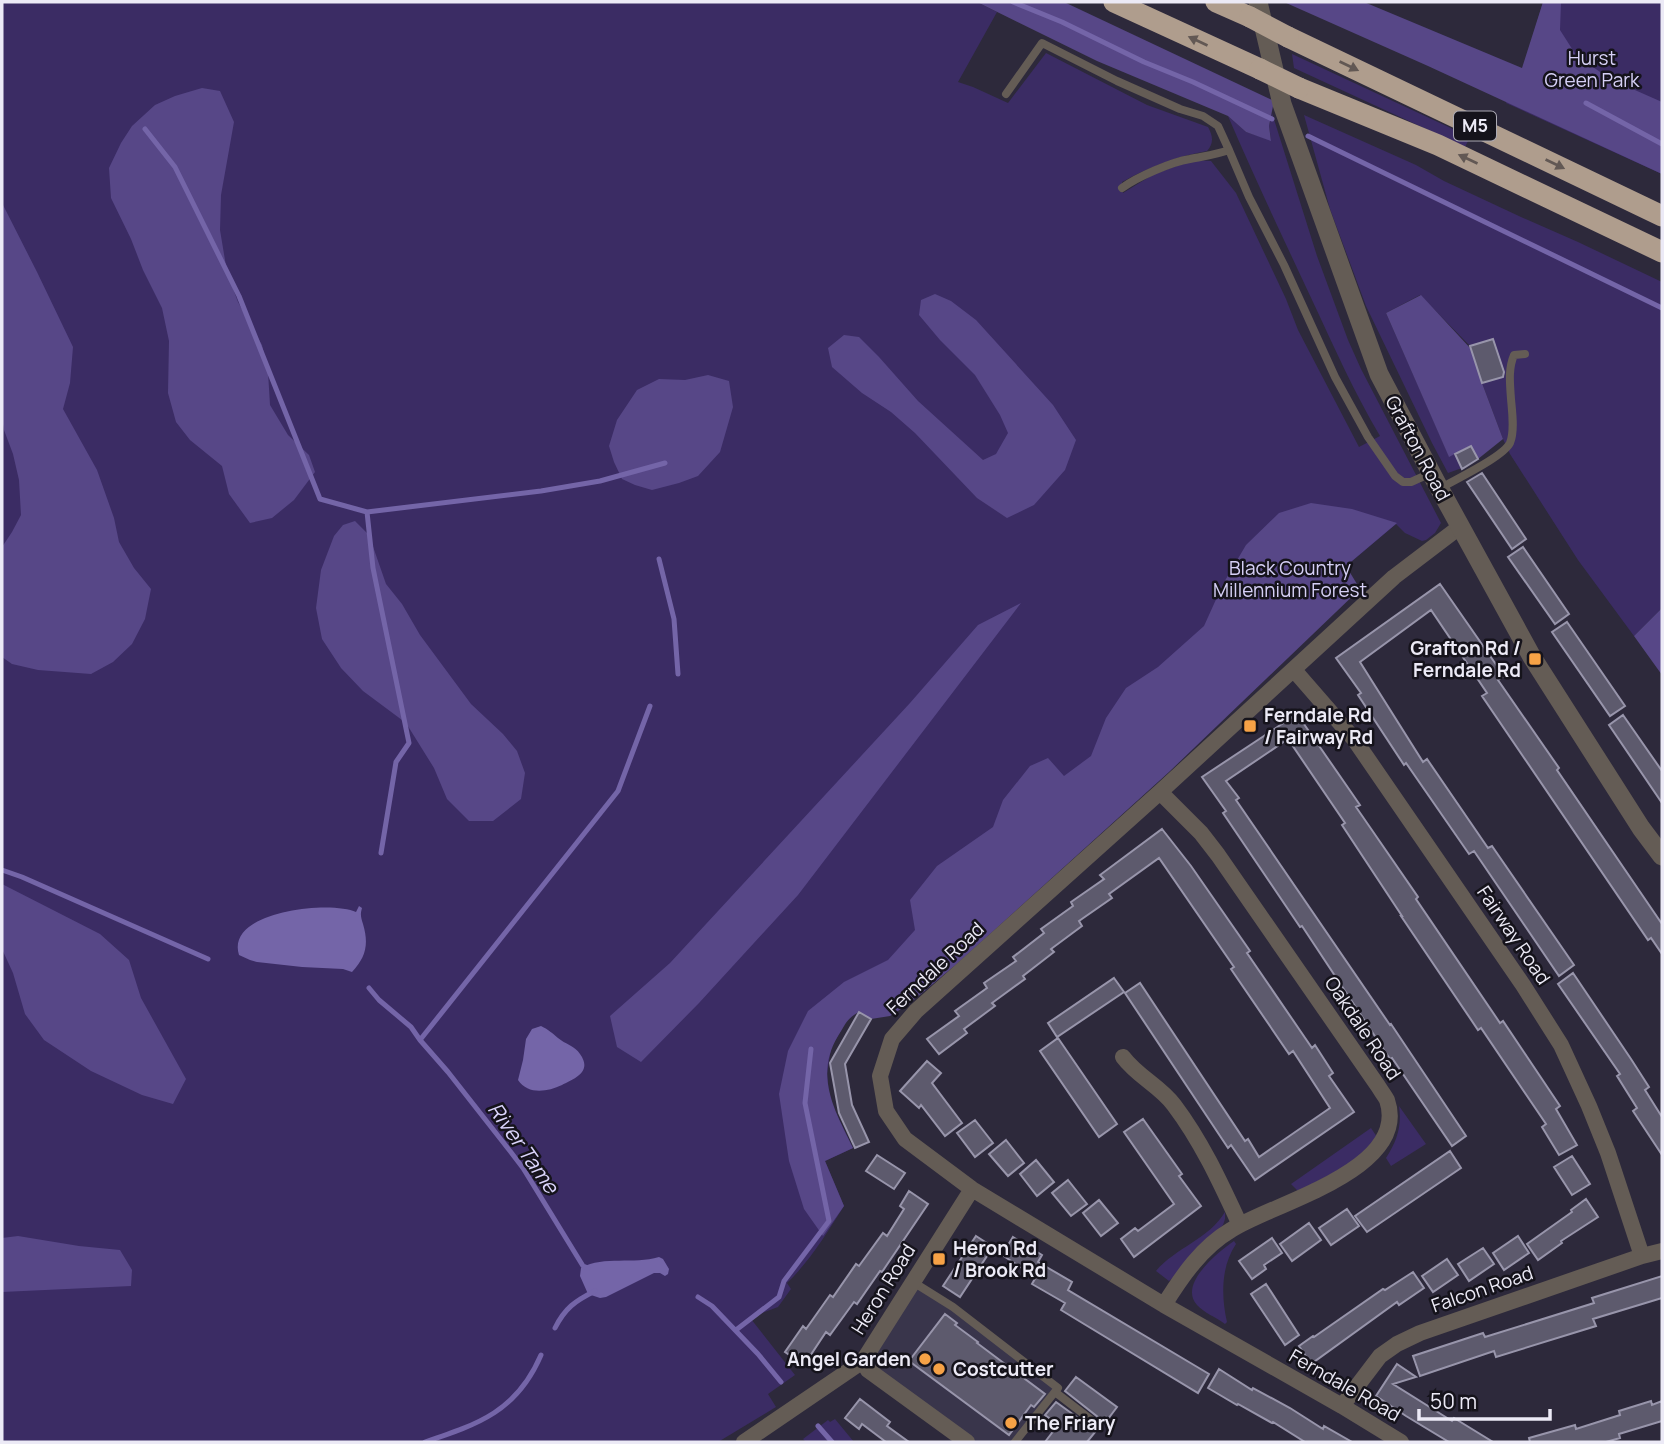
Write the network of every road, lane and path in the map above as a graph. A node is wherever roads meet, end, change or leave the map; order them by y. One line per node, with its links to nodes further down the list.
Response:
1 (1114, 2): 8 (highway, M5, one-way to 1, bridge)
2 (1216, 2): 3 (highway, M5)
3 (1254, 10): 7 (highway, M5, one-way to 7, bridge); 10 (street, Grafton Road)
4 (1006, 94): 5 (lane)
5 (1229, 150): 6 (lane); 10 (lane)
6 (1122, 188)
7 (1662, 216)
8 (1662, 252)
9 (1525, 354): 10 (lane)
10 (1435, 481): 11 (street, Grafton Road)
11 (1461, 526): 12 (street, Ferndale Road); 14 (street, Grafton Road)
12 (1294, 670): 13 (street, Ferndale Road); 19 (street, Fairway Road)
13 (1160, 792): 16 (street, Ferndale Road); 17 (street, Oakdale Road)
14 (1662, 856)
15 (1123, 1057): 17 (street)
16 (972, 1189): 20 (street, Heron Road); 21 (street, Ferndale Road)
17 (1240, 1225): 21 (street, Oakdale Road)
18 (1662, 1251): 19 (street, Falcon Road)
19 (1642, 1256): 24 (street, Falcon Road)
20 (913, 1282): 22 (street, Heron Road); 23 (lane)
21 (1164, 1305): 24 (street, Ferndale Road)
22 (863, 1361): 26 (street, Heron Road); 27 (street)
23 (1055, 1392): 25 (lane); 28 (lane)
24 (1342, 1406): 29 (street, Ferndale Road)
25 (1098, 1425)
26 (744, 1442)
27 (967, 1442)
28 (1015, 1442)
29 (1401, 1442)

